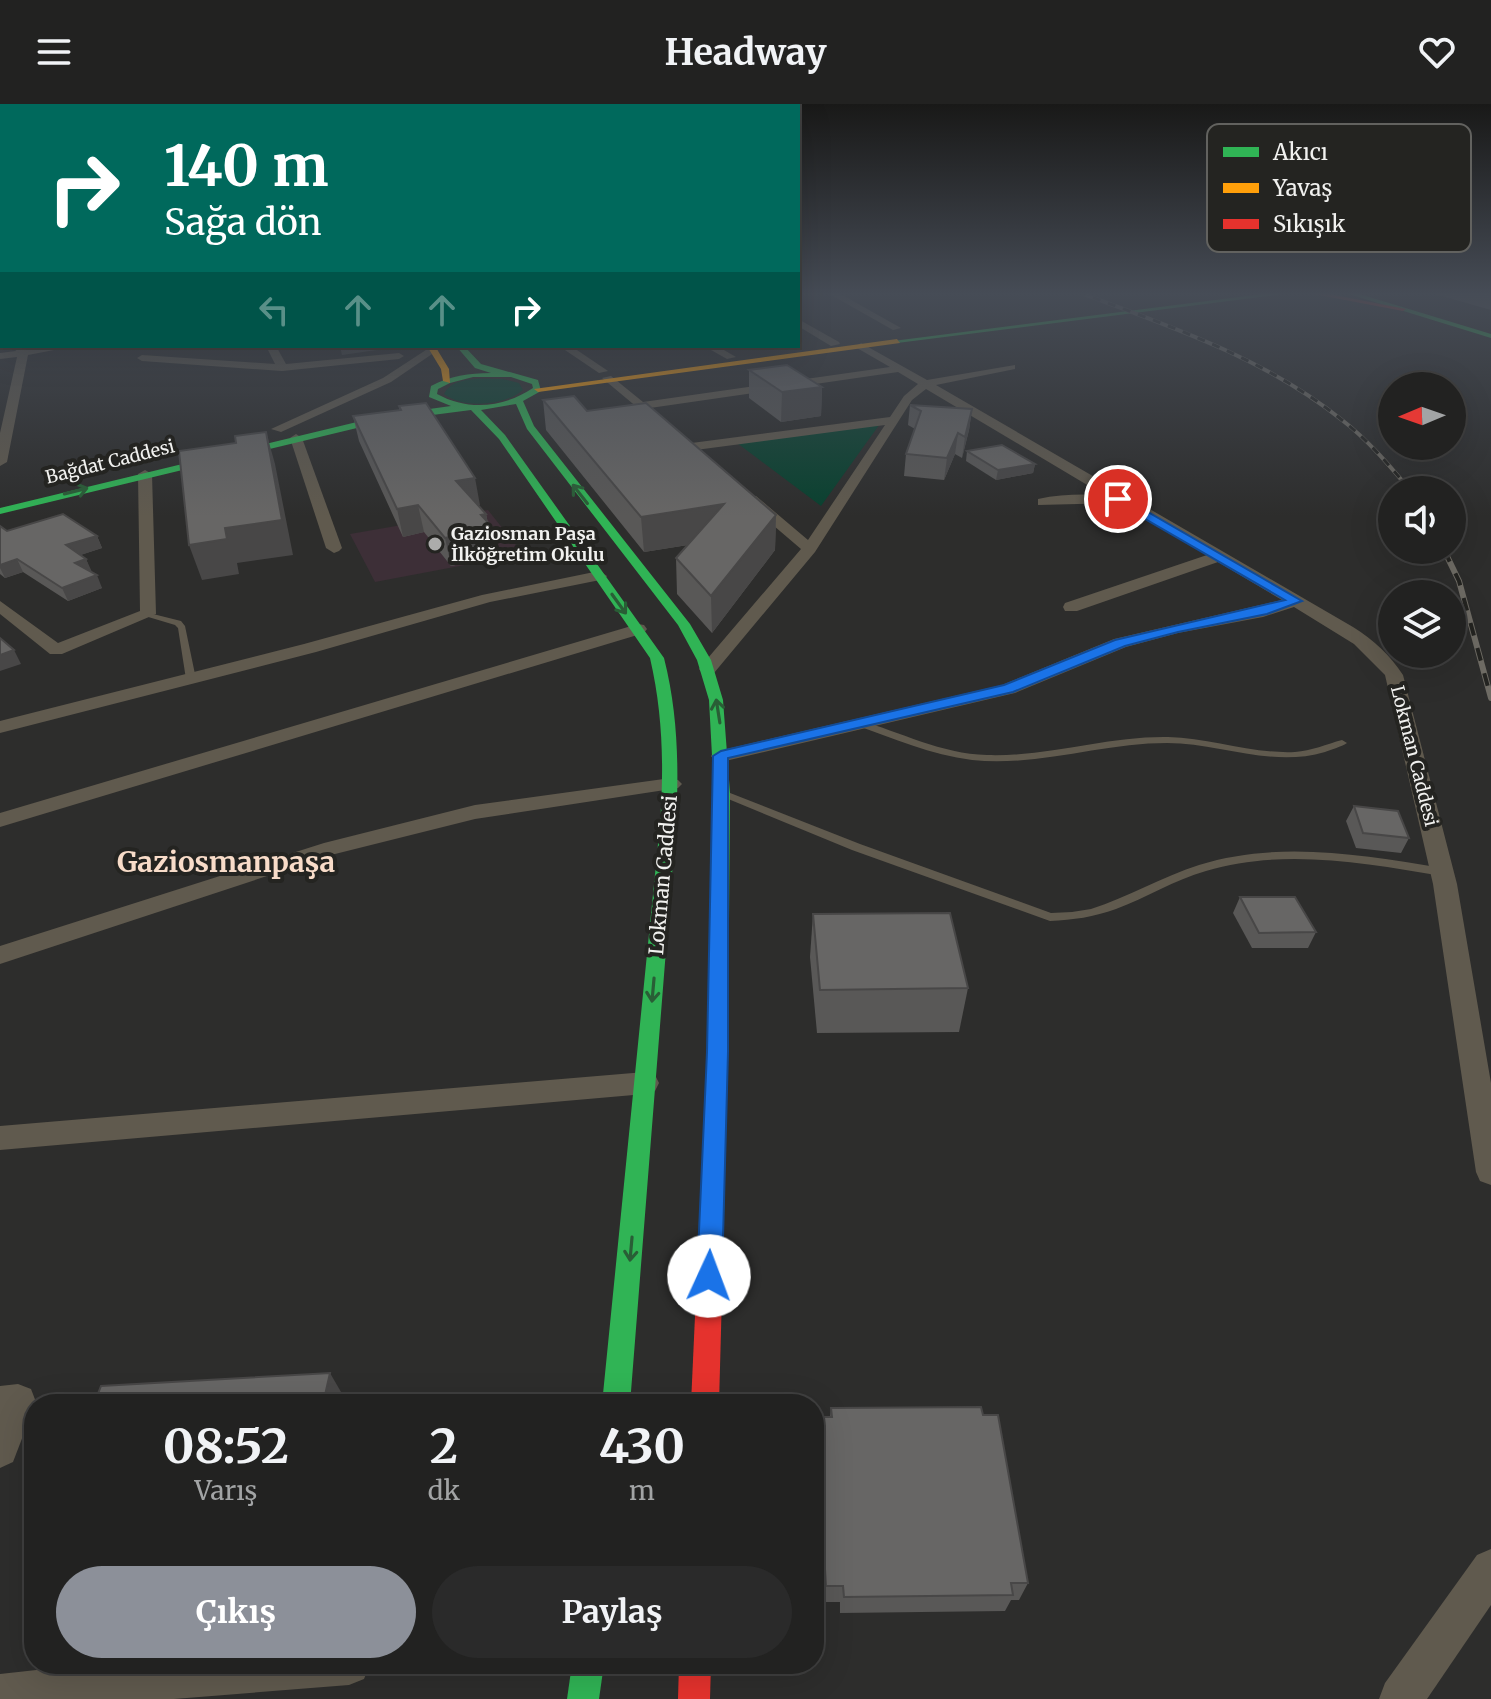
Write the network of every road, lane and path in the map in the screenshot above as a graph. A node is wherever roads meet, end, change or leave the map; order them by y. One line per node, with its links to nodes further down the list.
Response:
1 (19, 366): 16 (street)
2 (228, 366): 12 (street)
3 (297, 366): 12 (street)
4 (406, 366): 25 (street)
5 (443, 366): 19 (main road)
6 (479, 366): 14 (main road)
7 (593, 366): 15 (street)
8 (665, 366): 15 (main road)
9 (681, 366): 15 (main road)
10 (896, 366): 13 (street, Lokman Caddesi)
11 (1011, 367): 20 (street)
12 (282, 368)
13 (900, 369): 20 (street, Lokman Caddesi); 22 (street)
14 (504, 374): 18 (main road); 19 (main road, Bağdat Caddesi)
15 (605, 375): 18 (main road); 22 (street)
16 (17, 379): 17 (street); 29 (street)
17 (0, 382)
18 (530, 383): 21 (main road)
19 (440, 384): 23 (main road); 25 (main road, Bağdat Caddesi)
20 (924, 384): 24 (street); 33 (street, Lokman Caddesi)
21 (519, 401): 23 (main road, Bağdat Caddesi); 45 (main road, one-way to 21)
22 (640, 406): 27 (street)
23 (469, 407): 26 (main road, Bağdat Caddesi); 39 (main road, Lokman Caddesi)
24 (894, 420): 27 (street); 37 (street)
25 (277, 429): 32 (main road, Bağdat Caddesi)
26 (296, 438): 30 (main road, Bağdat Caddesi); 36 (street)
27 (688, 447): 28 (street)
28 (700, 457)
29 (0, 462)
30 (145, 474): 35 (main road, Bağdat Caddesi, one-way to 30); 43 (street)
31 (737, 488): 37 (street)
32 (0, 492)
33 (1118, 499): 34 (street); 38 (street, Lokman Caddesi)
34 (1043, 502)
35 (0, 511)
36 (334, 548)
37 (810, 549): 45 (street)
38 (1218, 557): 40 (street, Lokman Caddesi); 42 (street)
39 (599, 576): 44 (main road, Lokman Caddesi, one-way to 44); 46 (street)
40 (1296, 601): 47 (street); 54 (street, Lokman Caddesi)
41 (0, 606): 43 (street)
42 (1071, 607)
43 (148, 614): 46 (lane)
44 (638, 629): 51 (main road, Lokman Caddesi); 53 (street)
45 (708, 669): 50 (main road, one-way to 45)
46 (191, 679): 48 (street)
47 (858, 722): 49 (lane); 50 (street)
48 (0, 727)
49 (1342, 743)
50 (721, 756): 52 (main road)
51 (671, 784): 55 (street); 56 (main road, Lokman Caddesi, one-way to 56)
52 (722, 793): 54 (lane); 60 (main road)
53 (0, 820)
54 (1442, 872): 58 (street, Lokman Caddesi)
55 (0, 955)
56 (645, 1083): 57 (street); 59 (main road, Lokman Caddesi, one-way to 59)
57 (0, 1138)
58 (1491, 1172)
59 (617, 1394)
60 (705, 1394)
61 (0, 1404): 62 (street)
62 (0, 1449)
63 (1491, 1569): 70 (street)
64 (218, 1674): 67 (street)
65 (587, 1674): 68 (main road)
66 (695, 1674): 69 (main road)
67 (0, 1696)
68 (583, 1699)
69 (694, 1699)
70 (1401, 1699)

